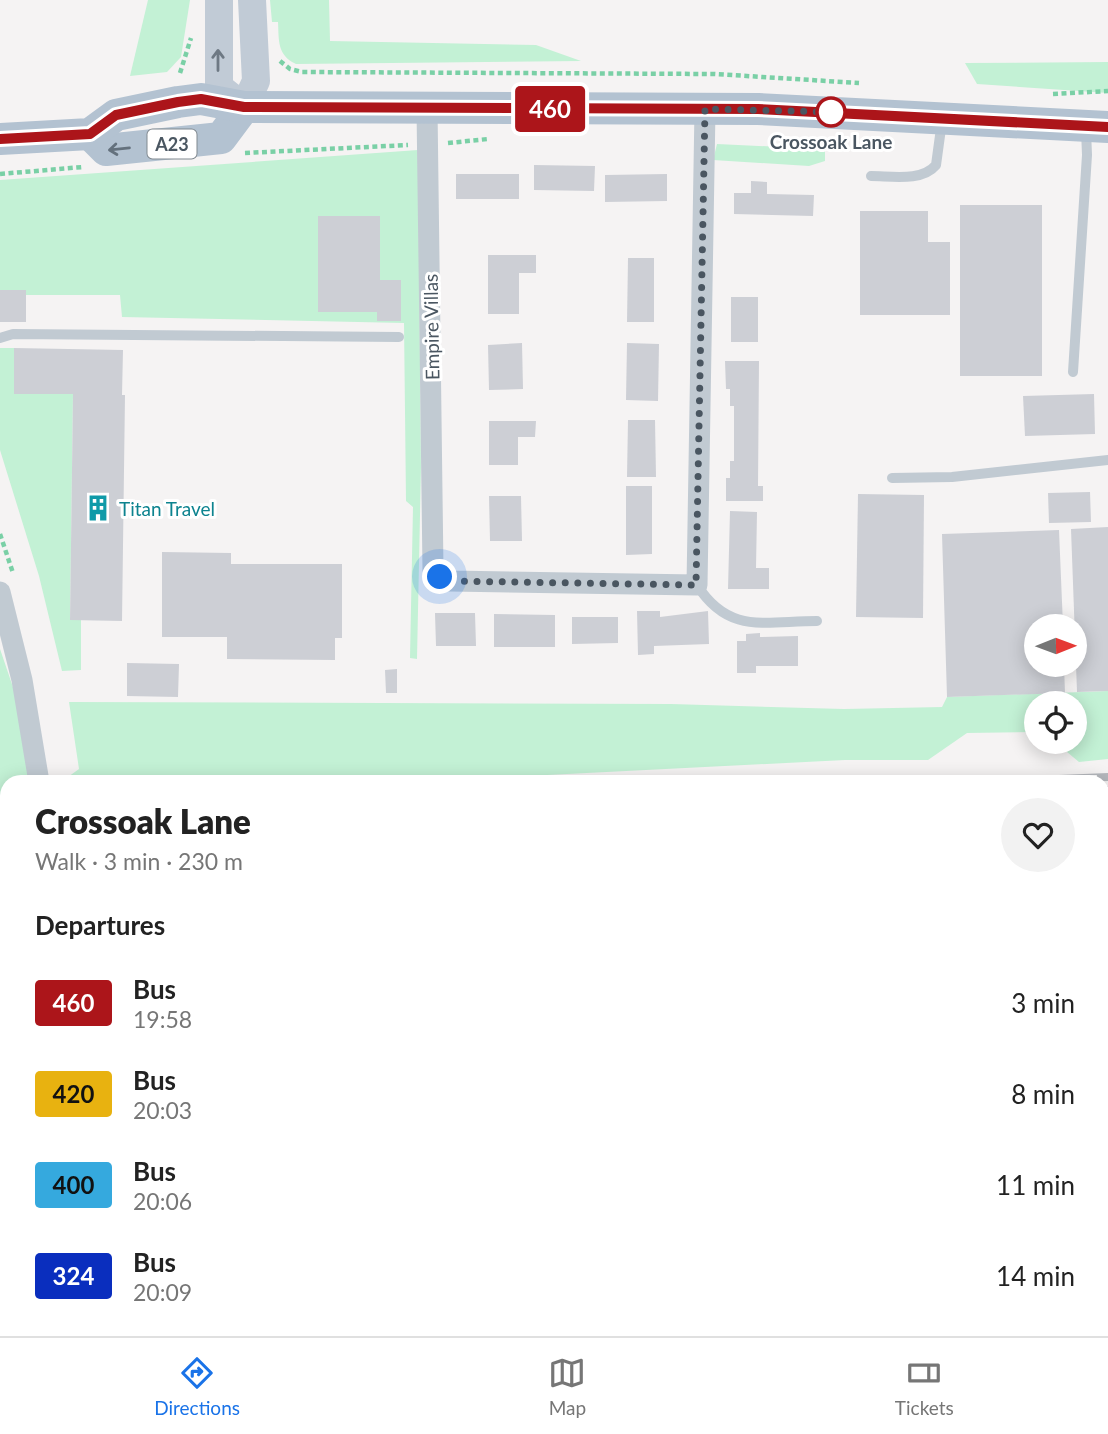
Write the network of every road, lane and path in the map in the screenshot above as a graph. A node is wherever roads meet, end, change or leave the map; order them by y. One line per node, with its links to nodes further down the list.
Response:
1 (219, 0): 9 (street, one-way to 1)
2 (252, 0): 9 (street)
3 (193, 33): 5 (path)
4 (275, 57): 6 (path)
5 (176, 82)
6 (867, 84)
7 (1108, 91): 8 (path)
8 (1043, 94)
9 (244, 107): 10 (main road, A23); 15 (main road, A23)
10 (427, 108): 11 (main road, A23); 16 (street, Empire Villas)
11 (705, 109): 12 (main road, A23); 26 (street)
12 (942, 118): 13 (main road, A23); 20 (lane)
13 (1097, 127): 23 (lane)
14 (497, 138): 16 (path)
15 (0, 139)
16 (429, 143): 17 (path); 26 (street, Empire Villas)
17 (235, 154)
18 (95, 166): 19 (path)
19 (0, 173)
20 (871, 176)
21 (399, 337): 22 (lane)
22 (0, 338)
23 (1073, 372)
24 (1108, 460): 25 (lane)
25 (892, 478)
26 (696, 585): 28 (lane)
27 (0, 592): 29 (street)
28 (817, 621)
29 (38, 775)

